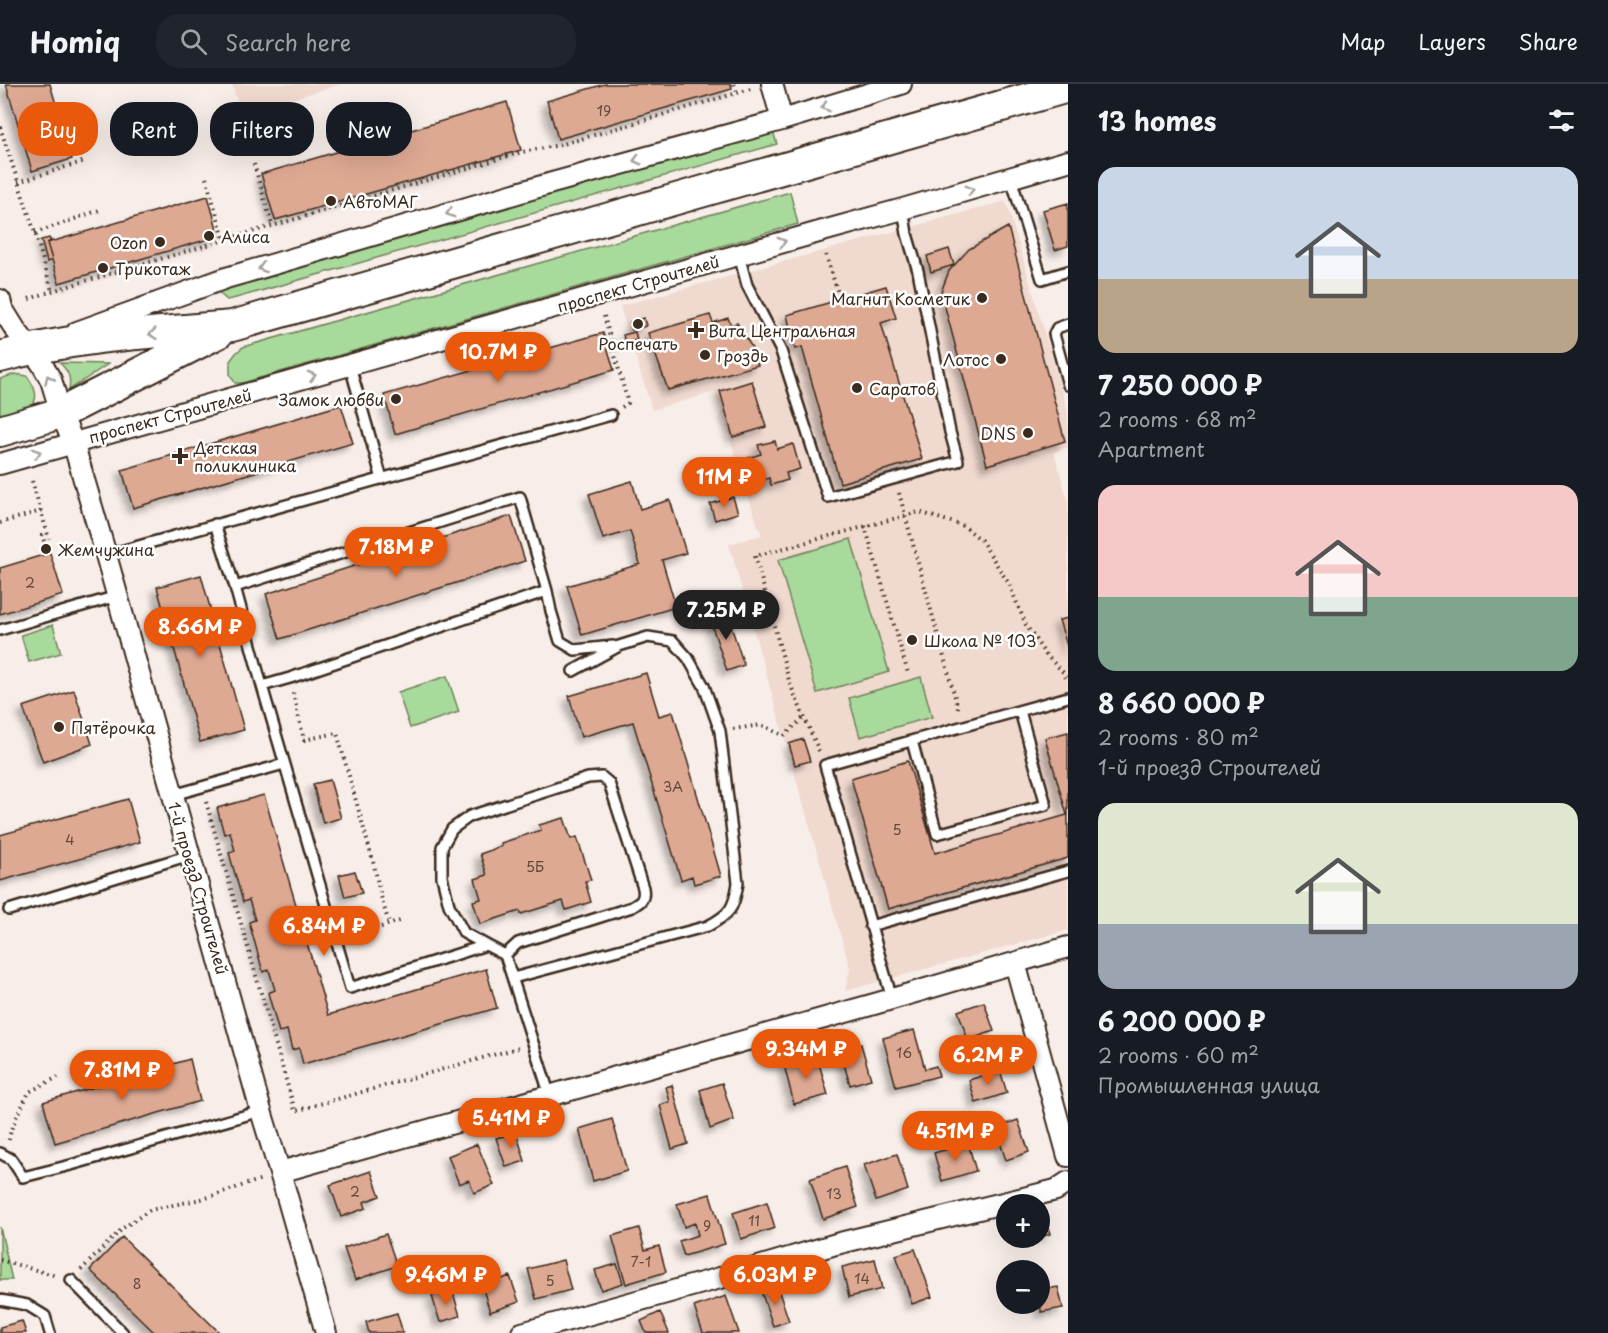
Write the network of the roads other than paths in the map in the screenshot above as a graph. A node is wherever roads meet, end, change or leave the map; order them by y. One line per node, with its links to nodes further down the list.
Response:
1 (772, 84): 4 (street)
2 (901, 84): 4 (street, проспект Строителей, one-way to 4)
3 (1068, 87): 12 (main road, проспект Строителей)
4 (782, 120): 13 (street, проспект Строителей, one-way to 13)
5 (1068, 161): 6 (street, проспект Строителей)
6 (1011, 178): 7 (street, проспект Строителей, one-way to 6); 9 (lane)
7 (903, 209): 8 (street, проспект Строителей, one-way to 7); 8 (lane)
8 (739, 255): 15 (street, проспект Строителей)
9 (1068, 271)
10 (0, 300): 13 (street, 1-й проезд Строителей)
11 (1068, 324): 16 (lane)
12 (232, 326): 13 (main road, проспект Строителей, one-way to 13); 17 (main road, проспект Строителей)
13 (30, 349): 14 (main road, проспект Строителей); 17 (street, 1-й проезд Строителей, one-way to 13)
14 (0, 357)
15 (350, 366): 20 (street, проспект Строителей, one-way to 15); 22 (lane)
16 (1068, 385)
17 (61, 413): 19 (main road, проспект Строителей); 20 (street, 1-й проезд Строителей)
18 (611, 415): 22 (lane)
19 (0, 431)
20 (73, 442): 21 (street, проспект Строителей, one-way to 20); 24 (street, 1-й проезд Строителей)
21 (0, 464)
22 (382, 478): 23 (lane)
23 (215, 525): 24 (lane); 25 (lane)
24 (106, 555): 27 (street, 1-й проезд Строителей)
25 (235, 587): 26 (lane); 31 (lane)
26 (548, 591): 29 (lane); 31 (lane)
27 (117, 596): 28 (lane); 36 (street, 1-й проезд Строителей)
28 (0, 630)
29 (619, 646): 30 (lane); 45 (lane)
30 (573, 671)
31 (262, 686): 35 (lane)
32 (1068, 697): 33 (lane)
33 (1020, 711): 34 (lane); 34 (lane)
34 (912, 741): 40 (lane)
35 (284, 764): 36 (lane); 41 (lane)
36 (173, 795): 37 (street, 1-й проезд Строителей)
37 (190, 855): 39 (lane); 48 (street, 1-й проезд Строителей)
38 (1068, 871): 40 (lane)
39 (9, 910)
40 (870, 926): 46 (lane)
41 (486, 945): 43 (lane); 43 (lane)
42 (1068, 947): 44 (street)
43 (505, 955): 45 (lane)
44 (1015, 963): 46 (street); 50 (street)
45 (513, 978): 47 (lane)
46 (892, 999): 47 (street)
47 (550, 1096): 51 (street)
48 (261, 1111): 49 (lane); 51 (street, 1-й проезд Строителей)
49 (0, 1153)
50 (1068, 1156)
51 (282, 1179): 57 (street, 1-й проезд Строителей)
52 (1068, 1182): 58 (street)
53 (71, 1280): 56 (lane)
54 (0, 1300): 55 (lane)
55 (50, 1333)
56 (123, 1333)
57 (327, 1333)
58 (522, 1333)

